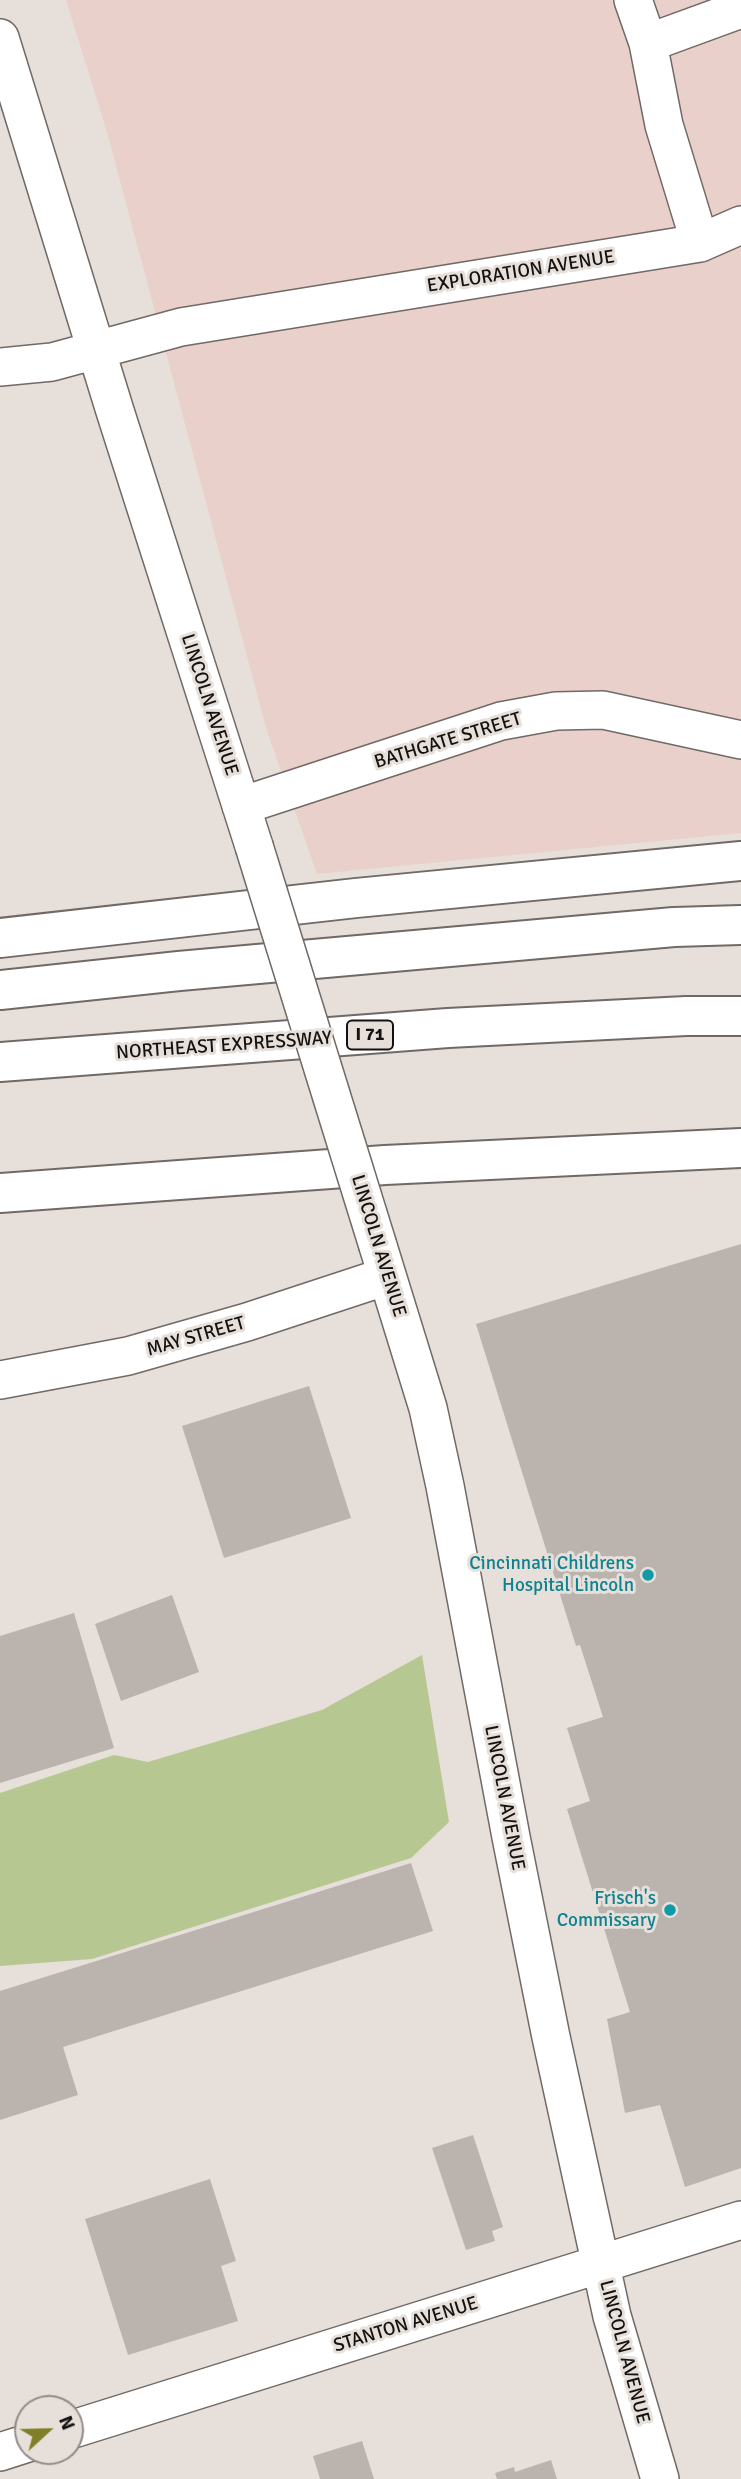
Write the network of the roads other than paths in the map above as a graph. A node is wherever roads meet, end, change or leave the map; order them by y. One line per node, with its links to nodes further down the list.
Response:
1 (633, 0): 4 (street)
2 (741, 9): 4 (street)
3 (0, 38): 7 (street, LINCOLN AVENUE)
4 (648, 43): 6 (street)
5 (741, 225): 6 (street, EXPLORATION AVENUE)
6 (700, 243): 7 (street, EXPLORATION AVENUE)
7 (96, 351): 8 (street, EXPLORATION AVENUE); 10 (street, LINCOLN AVENUE)
8 (0, 367)
9 (741, 740): 10 (street, BATHGATE STREET)
10 (242, 806): 19 (street, LINCOLN AVENUE, bridge)
11 (741, 860): 13 (highway)
12 (741, 925): 14 (highway)
13 (0, 938)
14 (0, 990)
15 (741, 1016): 16 (highway, NORTHEAST EXPRESSWAY / I 71)
16 (0, 1062)
17 (741, 1148): 18 (highway)
18 (0, 1193)
19 (382, 1261): 20 (street, MAY STREET); 22 (street, LINCOLN AVENUE)
20 (0, 1380)
21 (741, 2220): 22 (street, STANTON AVENUE)
22 (601, 2264): 23 (street, STANTON AVENUE); 24 (street, LINCOLN AVENUE)
23 (84, 2426)
24 (660, 2479)

